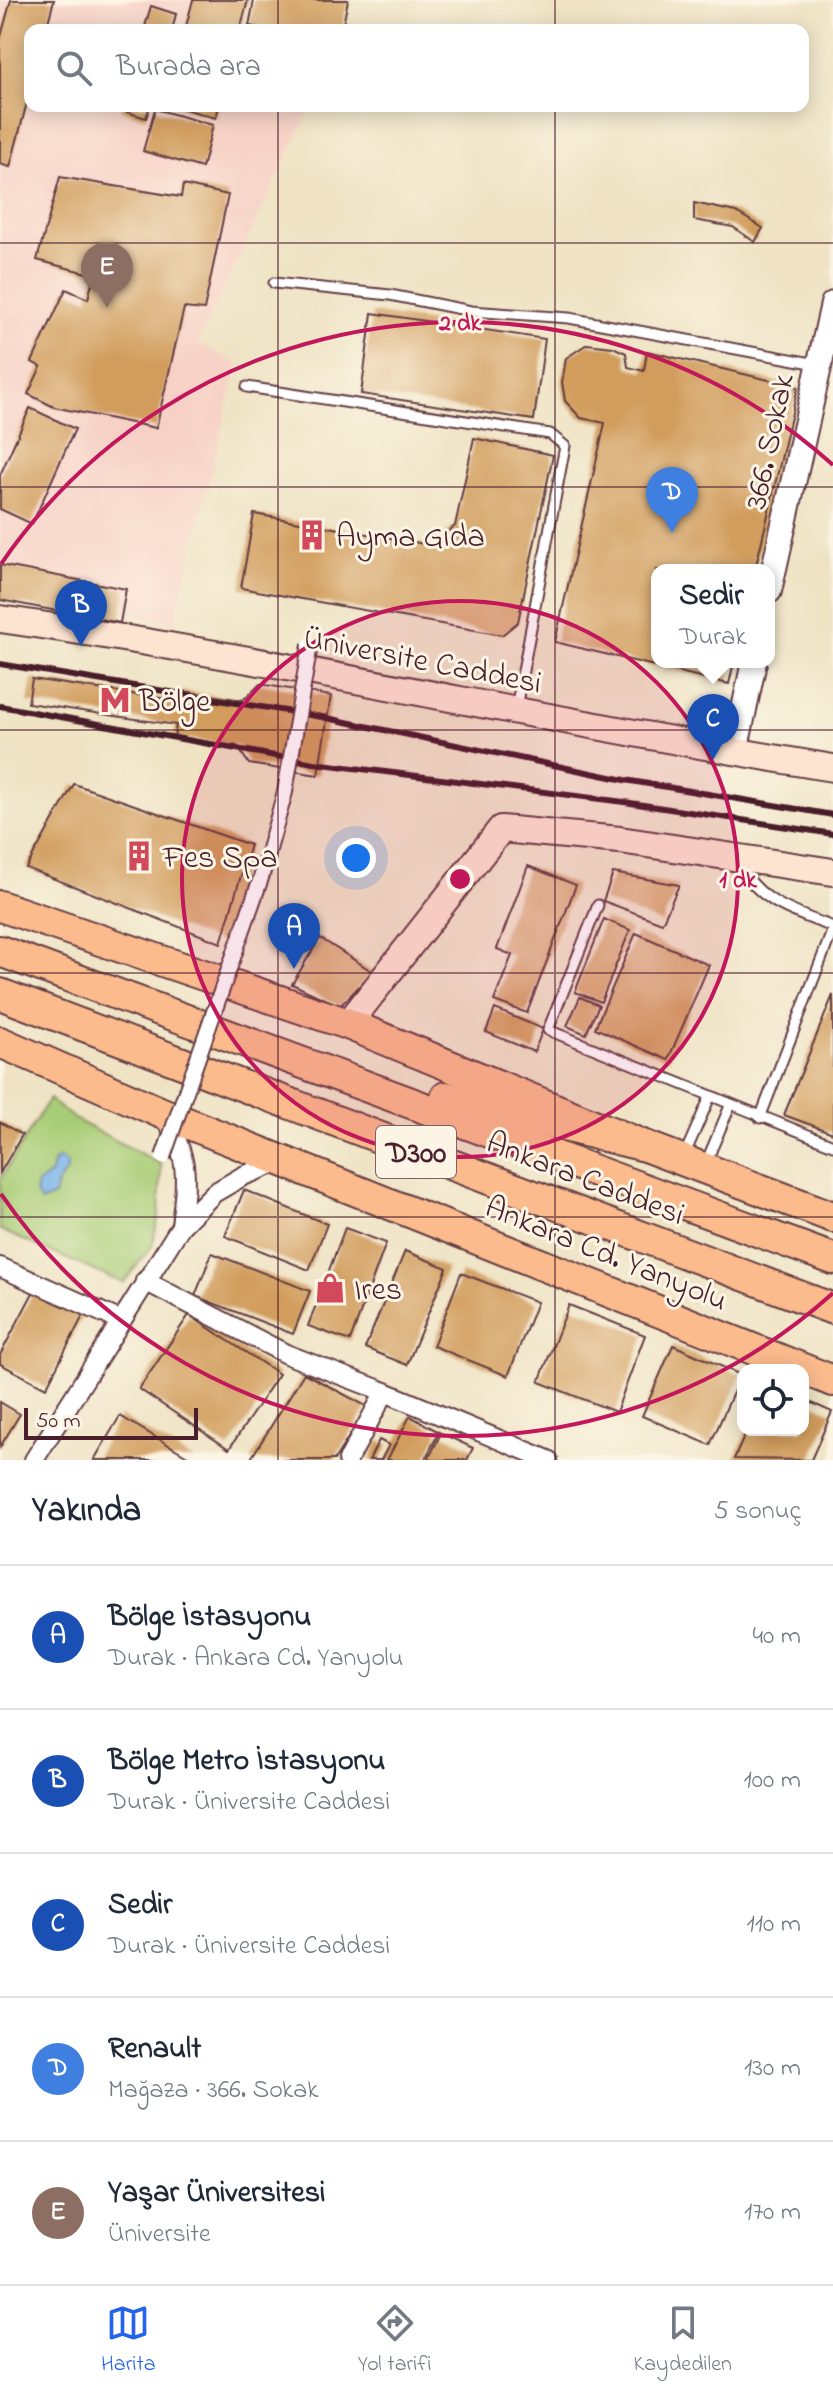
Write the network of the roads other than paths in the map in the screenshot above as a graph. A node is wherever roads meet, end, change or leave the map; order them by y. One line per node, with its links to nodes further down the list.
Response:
1 (274, 283): 3 (lane)
2 (833, 304): 3 (street, 366. Sokak)
3 (817, 364): 5 (street, 366. Sokak)
4 (247, 387): 9 (lane)
5 (775, 564)
6 (0, 619): 9 (main road, Üniversite Caddesi)
7 (310, 645): 30 (street, bridge)
8 (753, 668): 10 (street)
9 (515, 712): 10 (main road, Üniversite Caddesi)
10 (735, 752): 11 (main road, Üniversite Caddesi)
11 (833, 768)
12 (735, 857): 13 (main road); 16 (lane); 21 (main road)
13 (833, 872)
14 (598, 905): 24 (lane)
15 (13, 912): 21 (main road)
16 (833, 928): 27 (lane)
17 (0, 937): 19 (main road)
18 (0, 951): 19 (main road, Ankara Caddesi / D300)
19 (91, 985): 22 (main road, Ankara Caddesi / D300)
20 (0, 994): 38 (main road, Ankara Caddesi / D300)
21 (348, 1024): 29 (main road)
22 (226, 1035): 29 (main road); 35 (main road, Ankara Caddesi / D300)
23 (0, 1042): 26 (main road, Ankara Cd. Yanyolu)
24 (710, 1097): 25 (lane); 32 (lane)
25 (730, 1106): 27 (lane); 32 (lane)
26 (162, 1113): 31 (main road, Ankara Cd. Yanyolu); 34 (street)
27 (760, 1118): 28 (lane)
28 (833, 1145)
29 (645, 1146): 32 (main road)
30 (163, 1157)
31 (282, 1160): 34 (street); 40 (main road, Ankara Cd. Yanyolu)
32 (693, 1164): 33 (main road)
33 (833, 1217)
34 (181, 1226): 37 (street)
35 (833, 1259)
36 (0, 1267): 39 (street)
37 (145, 1281): 39 (street); 41 (street)
38 (833, 1309)
39 (119, 1320): 42 (street)
40 (833, 1381)
41 (385, 1392): 43 (street); 44 (street)
42 (34, 1460)
43 (348, 1460)
44 (548, 1460)

